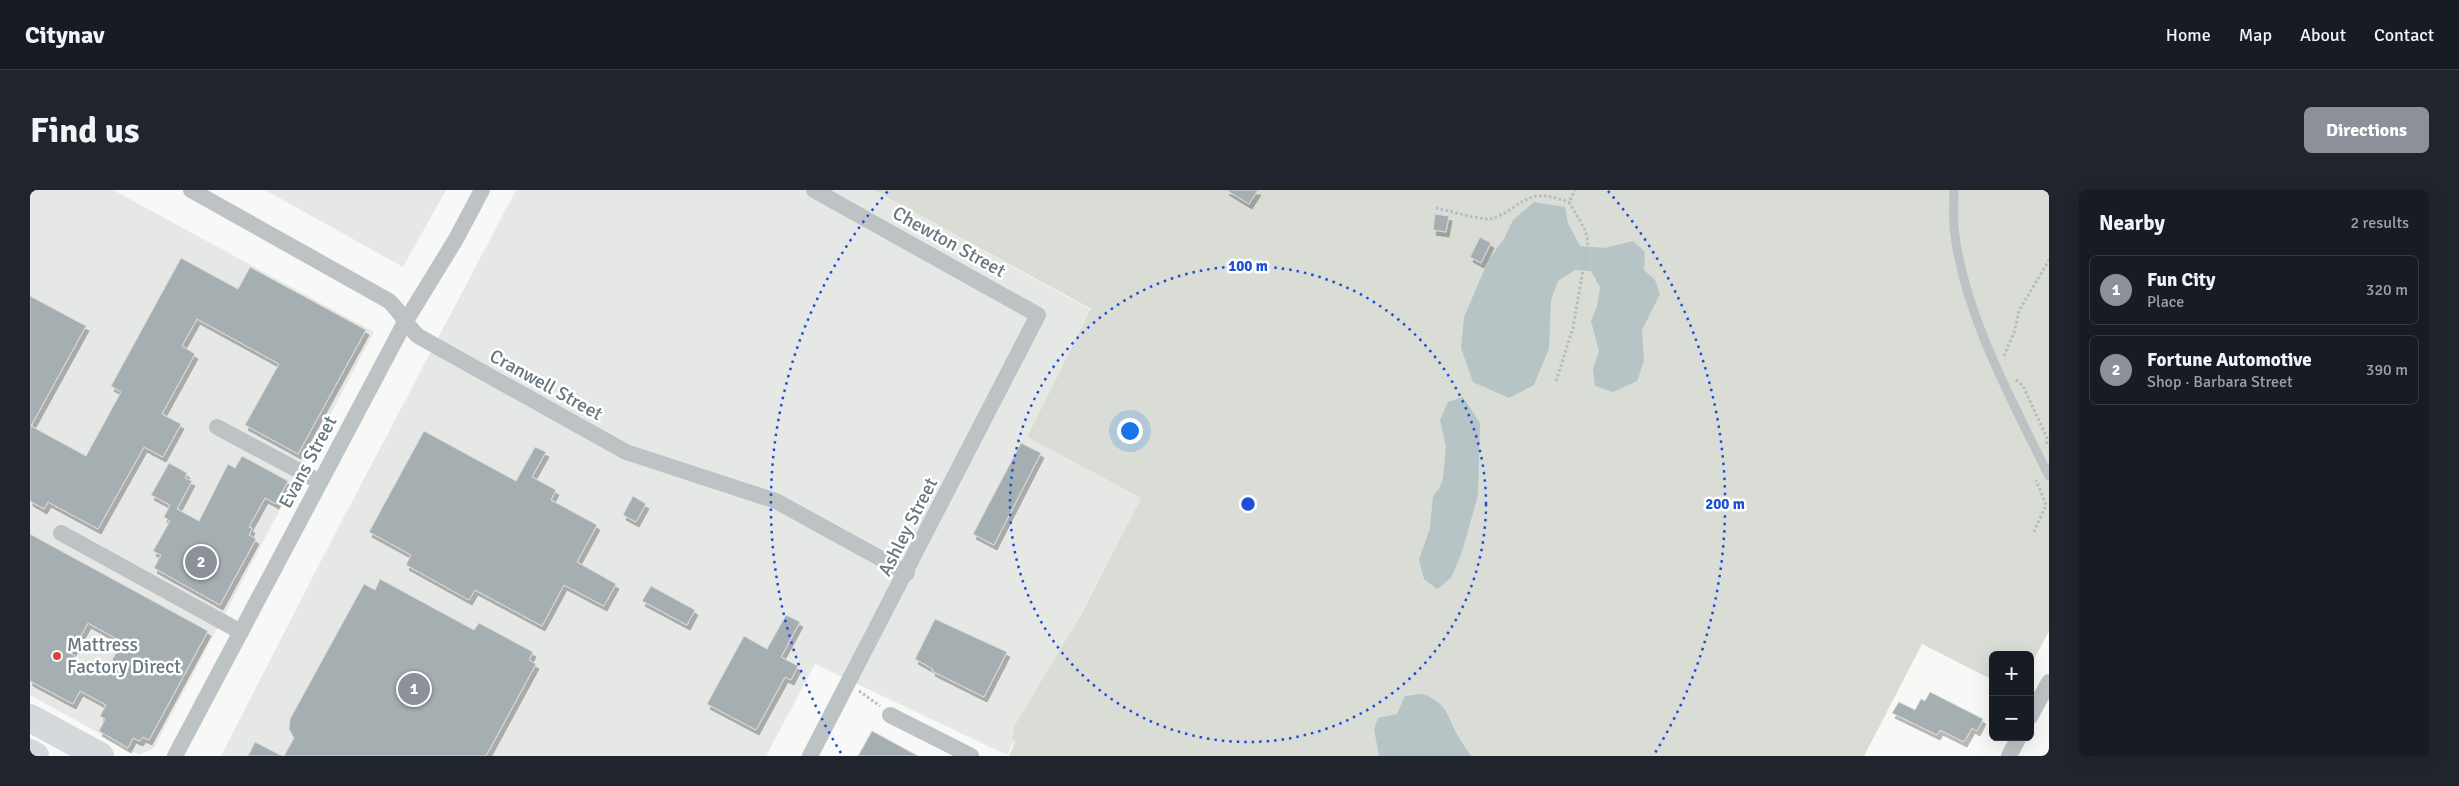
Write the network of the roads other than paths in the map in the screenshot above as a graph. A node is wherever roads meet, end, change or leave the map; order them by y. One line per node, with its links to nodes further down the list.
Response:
1 (191, 190): 6 (street, Cranwell Street)
2 (482, 190): 6 (street, Evans Street)
3 (814, 190): 5 (street, Chewton Street)
4 (1954, 190): 8 (lane)
5 (1038, 315): 11 (street, Ashley Street)
6 (404, 324): 9 (street, Evans Street); 11 (street, Cranwell Street)
7 (217, 427): 9 (street)
8 (2049, 476)
9 (320, 482): 12 (street, Evans Street)
10 (61, 533): 12 (street)
11 (907, 573): 22 (street, Ashley Street)
12 (240, 632): 21 (street, Evans Street)
13 (2049, 682): 14 (street)
14 (2034, 709)
15 (890, 715): 23 (street)
16 (30, 718): 20 (highway)
17 (2017, 741): 24 (street)
18 (30, 753): 19 (highway)
19 (35, 756)
20 (100, 756)
21 (175, 756)
22 (810, 756)
23 (971, 756)
24 (2009, 756)

